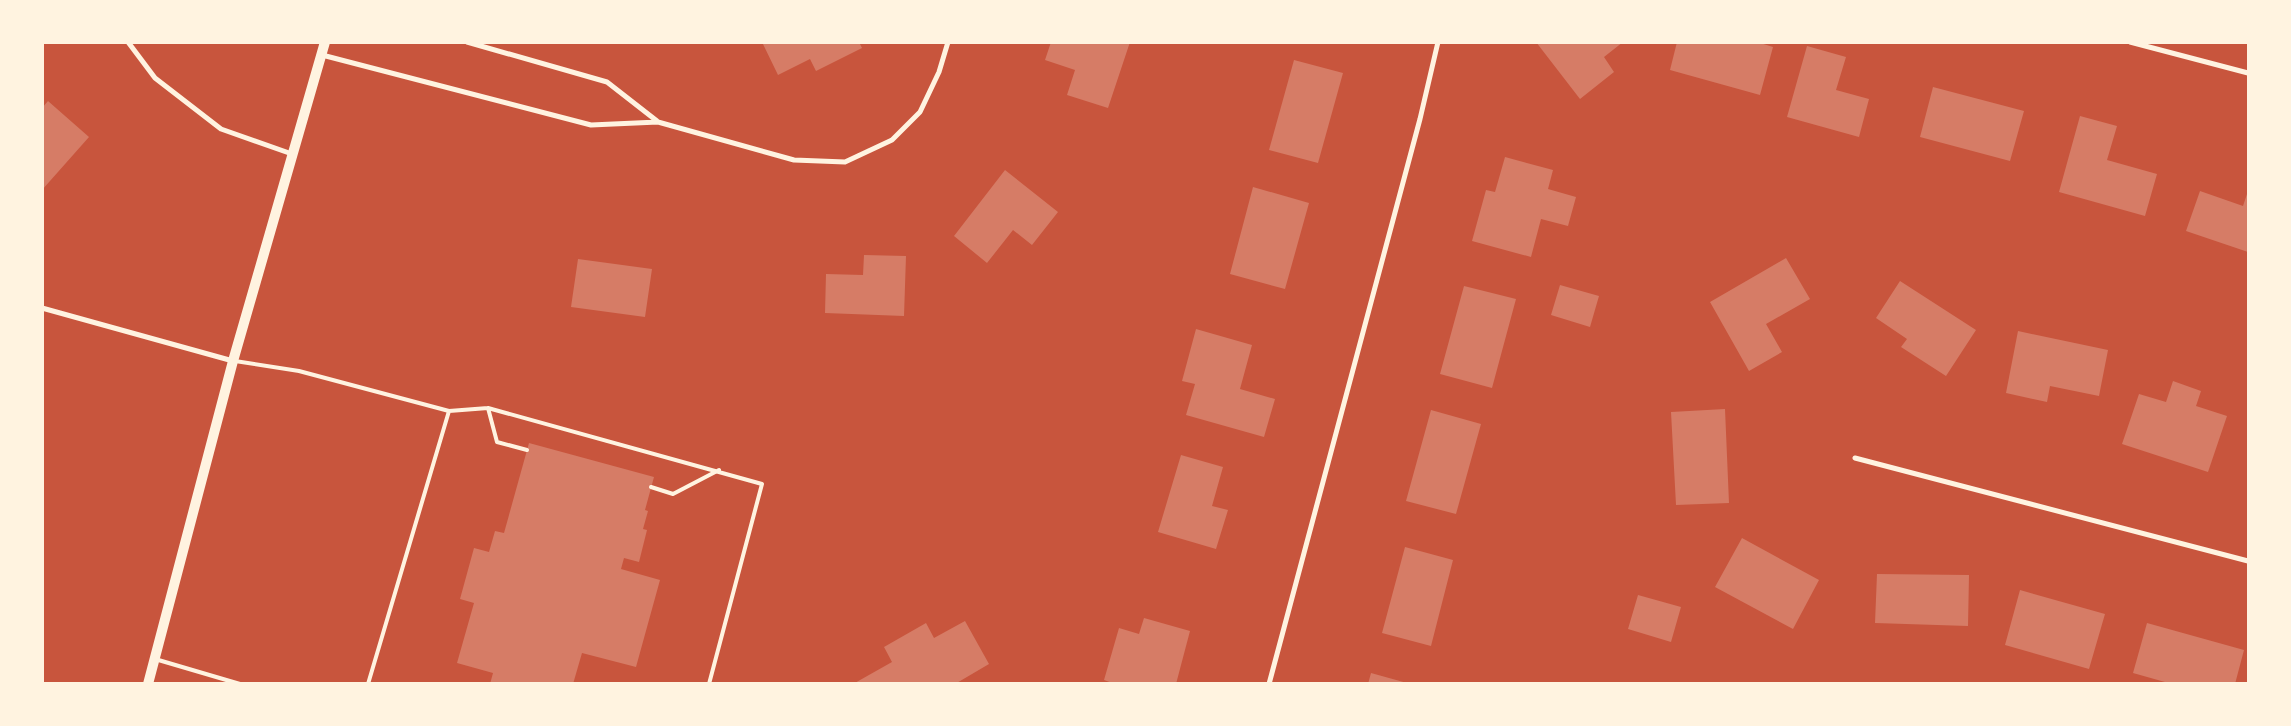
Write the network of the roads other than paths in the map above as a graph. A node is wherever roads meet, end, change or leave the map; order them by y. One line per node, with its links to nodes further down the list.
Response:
1 (128, 42): 10 (street)
2 (325, 42): 7 (main road)
3 (467, 42): 9 (street)
4 (948, 42): 9 (street)
5 (1438, 42): 25 (street)
6 (2130, 42): 8 (street)
7 (322, 55): 9 (street); 10 (main road)
8 (2248, 74)
9 (658, 122)
10 (293, 154): 12 (main road)
11 (42, 308): 12 (street)
12 (233, 361): 14 (lane); 20 (main road)
13 (488, 408): 14 (lane); 15 (lane); 17 (lane)
14 (449, 410): 23 (lane)
15 (527, 450)
16 (1855, 458): 19 (street)
17 (719, 470): 18 (lane); 24 (lane)
18 (651, 487)
19 (2248, 561)
20 (155, 659): 21 (main road); 22 (lane)
21 (148, 684)
22 (240, 684)
23 (368, 684)
24 (709, 684)
25 (1269, 684)

